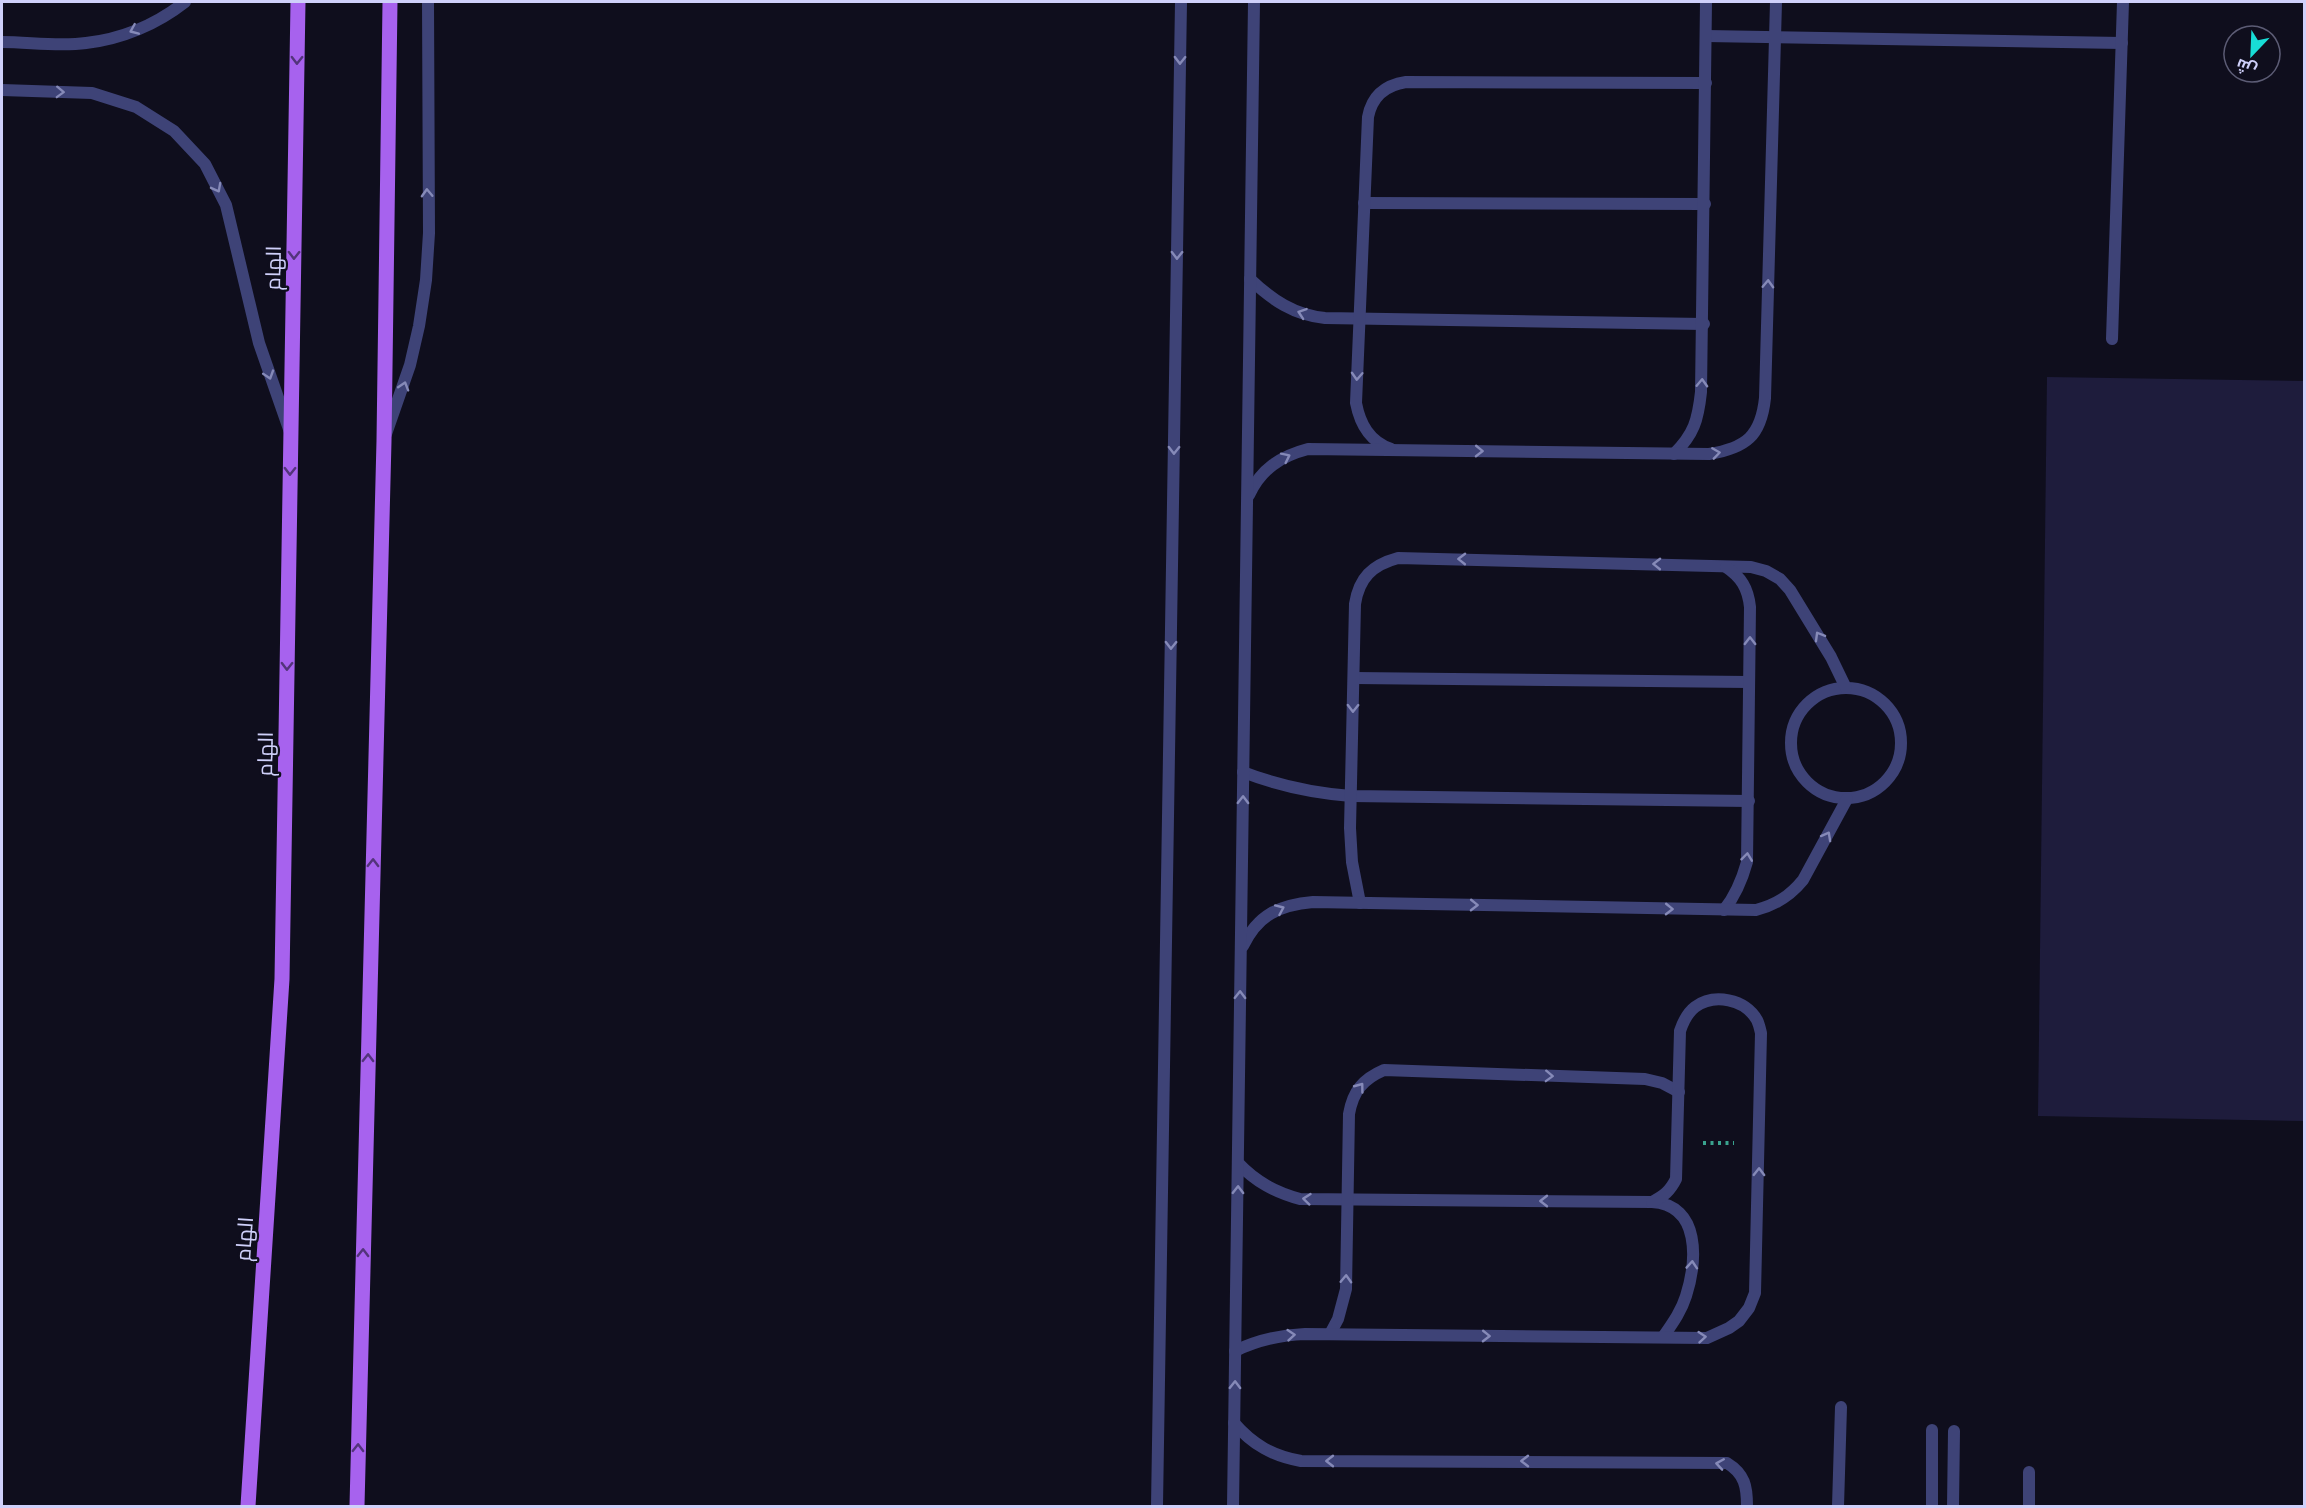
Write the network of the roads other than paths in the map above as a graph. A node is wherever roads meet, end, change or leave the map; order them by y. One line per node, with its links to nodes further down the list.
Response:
1 (185, 2): 12 (street, one-way to 12)
2 (298, 2): 22 (main road, الهام, one-way to 22)
3 (390, 2): 23 (main road)
4 (428, 2): 23 (street, one-way to 4)
5 (1181, 2): 52 (street, one-way to 52)
6 (1254, 2): 18 (street)
7 (1706, 2): 10 (street)
8 (1776, 2): 11 (street)
9 (2123, 2): 13 (street)
10 (1706, 36): 11 (street); 14 (street)
11 (1775, 37): 13 (street); 25 (street, one-way to 11)
12 (2, 42)
13 (2122, 43): 21 (street)
14 (1706, 83): 16 (street); 17 (street)
15 (2, 90): 22 (street, one-way to 22)
16 (1364, 202): 17 (street); 19 (street)
17 (1705, 204): 20 (street)
18 (1250, 279): 19 (street, one-way to 18); 26 (street)
19 (1360, 318): 20 (street); 24 (street, one-way to 24)
20 (1704, 324): 25 (street, one-way to 20)
21 (2112, 339)
22 (291, 435): 50 (main road, الهام, one-way to 50)
23 (384, 441): 51 (main road, one-way to 23)
24 (1395, 450): 25 (street, one-way to 25); 26 (street, one-way to 24)
25 (1674, 454)
26 (1247, 499): 31 (street)
27 (1724, 566): 28 (street, one-way to 28); 29 (street, one-way to 27); 30 (street, one-way to 27)
28 (1354, 678): 29 (street); 32 (street, one-way to 32)
29 (1749, 682): 34 (street)
30 (1846, 688): 33 (street); 33 (street)
31 (1243, 772): 32 (street); 37 (street, one-way to 31)
32 (1351, 796): 34 (street); 35 (street)
33 (1847, 799): 36 (street, one-way to 33)
34 (1749, 801): 36 (street, one-way to 34)
35 (1360, 903): 36 (street, one-way to 36); 37 (street, one-way to 35)
36 (1724, 910)
37 (1241, 950): 39 (street, one-way to 37)
38 (1679, 1092): 40 (street, one-way to 38); 41 (street); 43 (street, one-way to 38)
39 (1238, 1163): 40 (street, one-way to 39); 44 (street, one-way to 39)
40 (1346, 1200): 41 (street, one-way to 40); 42 (street, one-way to 40)
41 (1652, 1202): 43 (street, one-way to 41)
42 (1330, 1334): 43 (street, one-way to 43); 44 (street, one-way to 42)
43 (1663, 1337)
44 (1235, 1351): 46 (street, one-way to 44)
45 (1840, 1407): 55 (street)
46 (1234, 1423): 53 (street); 54 (street, one-way to 46)
47 (1932, 1430): 56 (street)
48 (1954, 1431): 57 (street)
49 (2030, 1472): 58 (street)
50 (248, 1506)
51 (357, 1506)
52 (1157, 1506)
53 (1233, 1506)
54 (1747, 1506)
55 (1838, 1506)
56 (1932, 1506)
57 (1953, 1506)
58 (2029, 1506)

